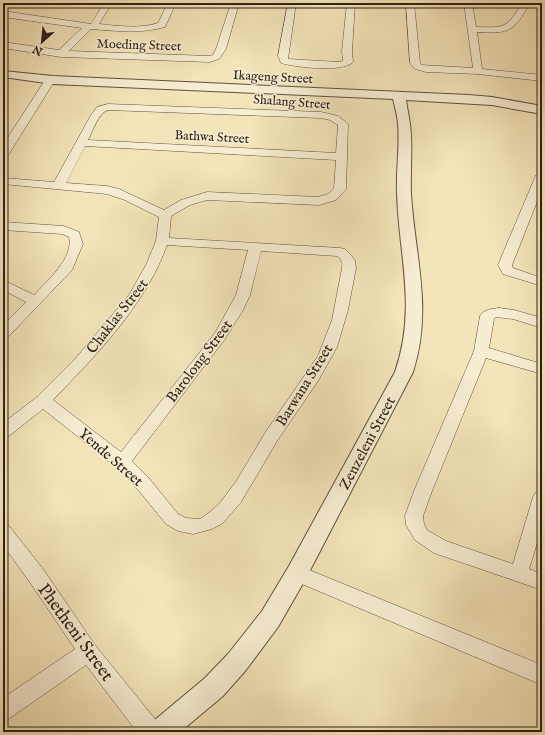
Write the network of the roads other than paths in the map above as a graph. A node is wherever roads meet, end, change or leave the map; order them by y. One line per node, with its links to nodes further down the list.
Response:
1 (108, 3): 10 (street)
2 (172, 3): 10 (street)
3 (235, 3): 13 (street, Moeding Street)
4 (292, 3): 5 (street)
5 (351, 3)
6 (410, 3): 14 (street)
7 (468, 3): 11 (street)
8 (526, 3): 11 (street)
9 (3, 14): 10 (street)
10 (92, 26): 13 (street)
11 (473, 29): 14 (street)
12 (3, 45): 13 (street, Moeding Street)
13 (61, 54)
14 (478, 71): 16 (street)
15 (3, 74): 17 (street, Ikageng Street)
16 (542, 78)
17 (50, 80): 18 (street, Ikageng Street); 21 (street)
18 (399, 96): 19 (street, Ikageng Street); 43 (street, Zenzeleni Street)
19 (542, 110)
20 (82, 143): 22 (street, Bathwa Street); 22 (street, Shalang Street); 25 (street, Shalang Street)
21 (3, 154)
22 (342, 157): 26 (street, Shalang Street)
23 (542, 175): 30 (street)
24 (3, 181): 25 (street)
25 (58, 186): 26 (street)
26 (165, 214): 28 (street, Chaklas Street)
27 (3, 226): 32 (street)
28 (162, 241): 29 (street, Barwana Street); 37 (street, Chaklas Street)
29 (255, 248): 39 (street, Barolong Street); 41 (street, Barwana Street)
30 (542, 282)
31 (3, 284): 32 (street)
32 (35, 301): 34 (street)
33 (542, 323): 35 (street)
34 (3, 334)
35 (481, 352): 36 (street); 44 (street)
36 (542, 369)
37 (43, 400): 38 (street, Chaklas Street); 39 (street, Yende Street)
38 (3, 432)
39 (122, 462): 41 (street, Yende Street)
40 (542, 497): 44 (street)
41 (195, 526)
42 (3, 531): 46 (street, Phetheni Street)
43 (297, 573): 47 (street); 50 (street, Zenzeleni Street)
44 (519, 573): 45 (street)
45 (542, 582)
46 (88, 652): 48 (street); 49 (street, Phetheni Street)
47 (542, 674)
48 (3, 711)
49 (151, 732)
50 (160, 732)

